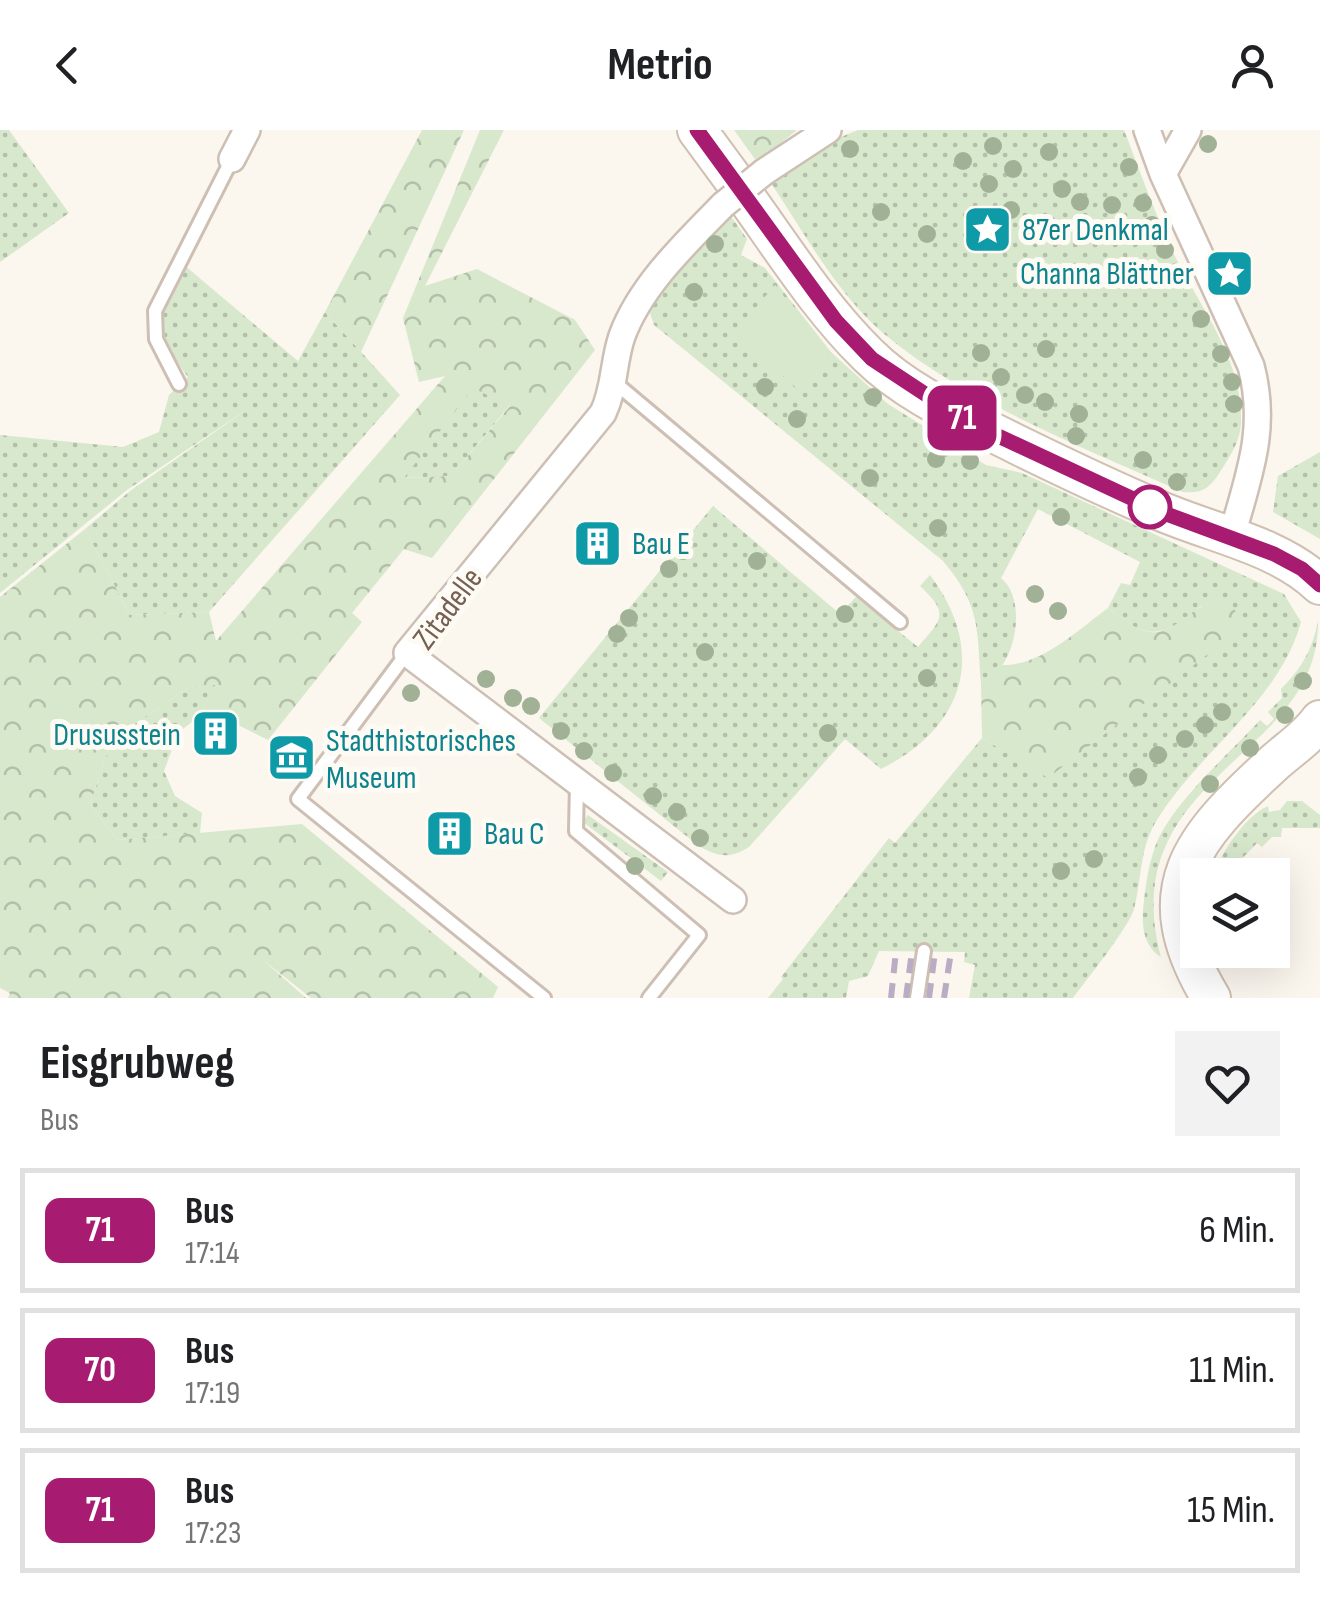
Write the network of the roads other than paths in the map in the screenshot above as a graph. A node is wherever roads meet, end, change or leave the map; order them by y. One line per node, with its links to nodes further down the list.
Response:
1 (247, 130): 6 (street)
2 (697, 130): 8 (street)
3 (828, 130): 8 (street, Zitadelle)
4 (1147, 130): 7 (street)
5 (1188, 130): 7 (street)
6 (232, 159): 10 (lane)
7 (1163, 174): 11 (street)
8 (742, 189): 9 (street, Zitadelle); 11 (street)
9 (613, 380): 13 (lane); 14 (street, Zitadelle)
10 (179, 384)
11 (1231, 539): 12 (street)
12 (1320, 586)
13 (900, 622)
14 (408, 653): 16 (street, Zitadelle); 19 (lane)
15 (1320, 720): 22 (street)
16 (577, 783): 17 (street, Zitadelle); 20 (lane)
17 (733, 900)
18 (924, 951): 21 (lane)
19 (544, 998)
20 (648, 998)
21 (916, 998)
22 (1210, 998)

